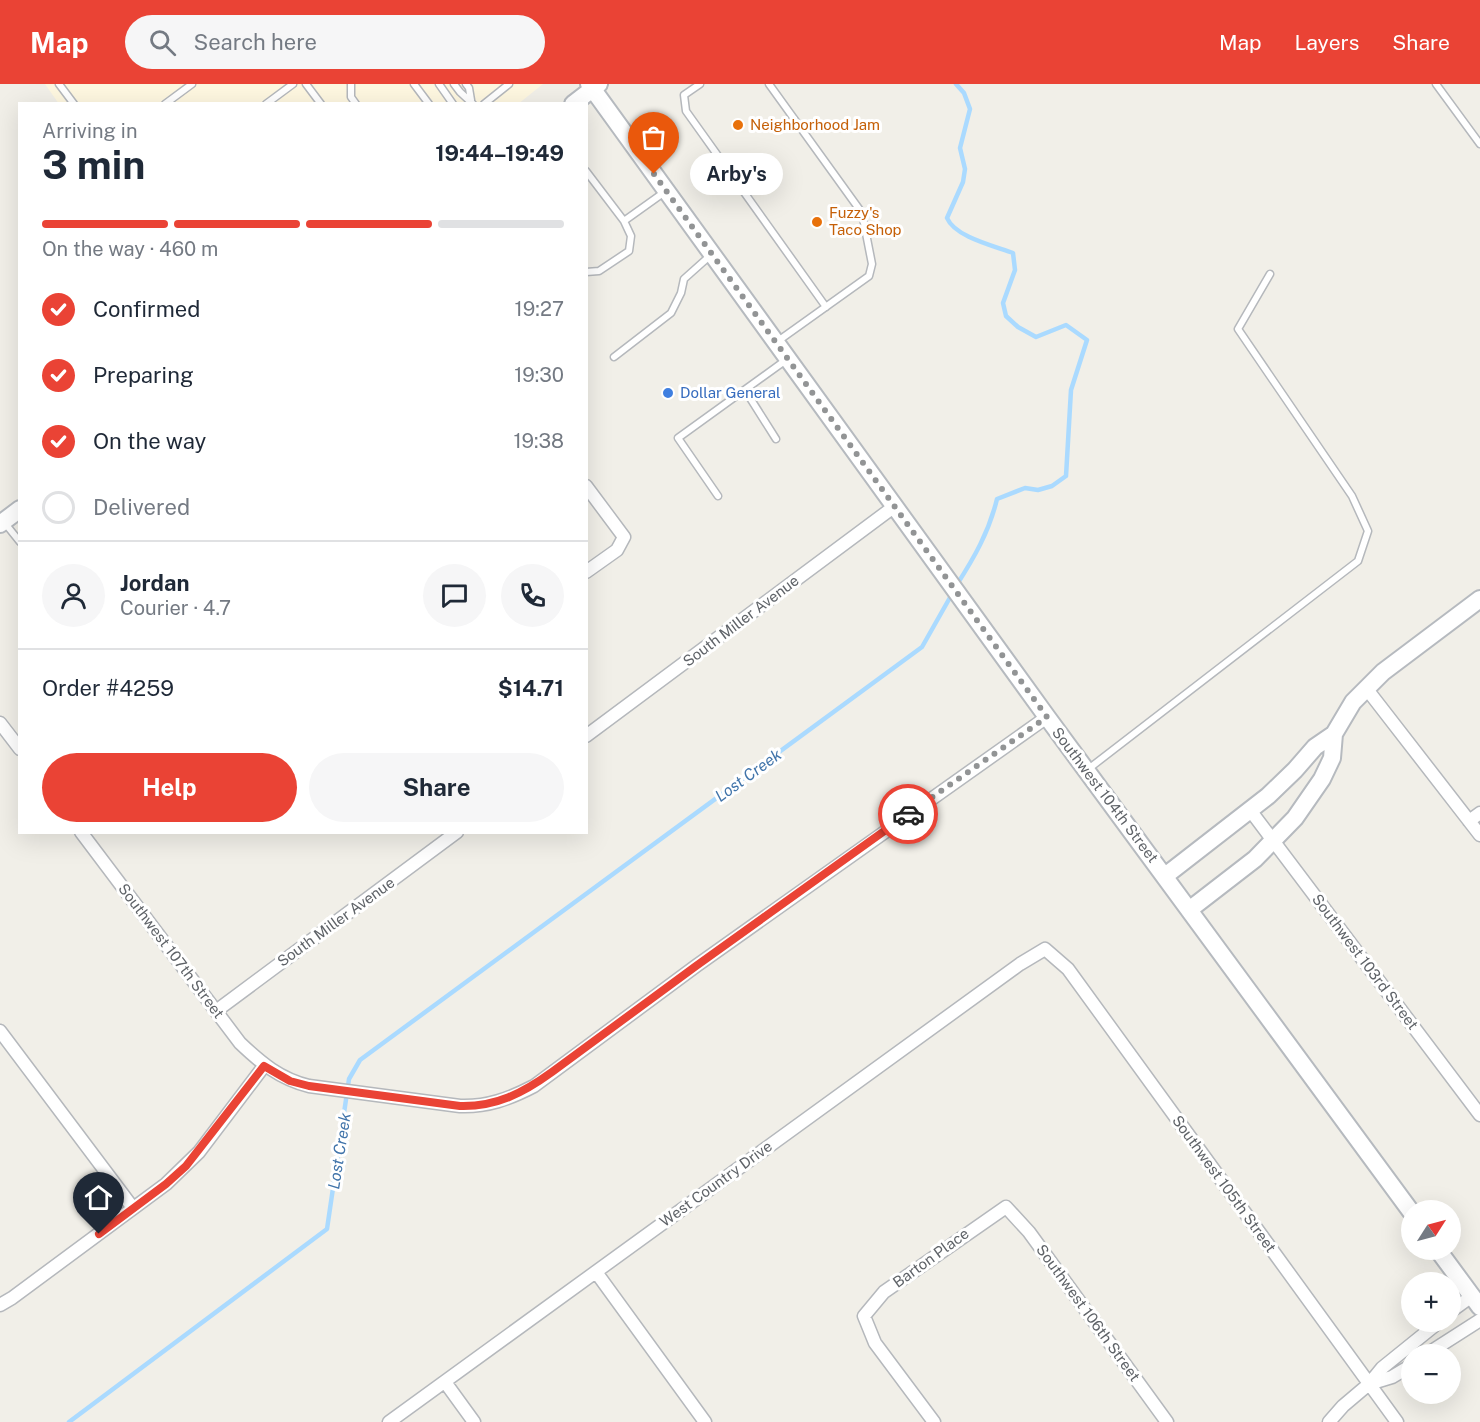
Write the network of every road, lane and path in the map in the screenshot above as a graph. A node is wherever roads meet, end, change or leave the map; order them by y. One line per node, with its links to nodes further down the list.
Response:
1 (59, 84): 17 (lane)
2 (192, 84): 18 (lane)
3 (293, 84): 19 (lane)
4 (316, 84): 14 (lane)
5 (351, 84): 21 (lane)
6 (414, 84): 22 (lane)
7 (439, 84): 23 (lane)
8 (454, 84): 24 (lane)
9 (466, 84): 24 (lane)
10 (509, 84): 15 (lane)
11 (700, 84): 34 (lane)
12 (769, 84): 34 (lane)
13 (1436, 84): 27 (lane)
14 (308, 86): 20 (lane)
15 (501, 86): 25 (lane)
16 (594, 86): 26 (main road); 29 (main road, Southwest 104th Street)
17 (72, 102)
18 (168, 102)
19 (269, 102)
20 (320, 102)
21 (355, 102)
22 (428, 102)
23 (452, 102)
24 (472, 102)
25 (486, 102)
26 (575, 102)
27 (1480, 144)
28 (588, 174): 30 (lane)
29 (667, 190): 30 (lane); 31 (main road, Southwest 104th Street)
30 (624, 221): 32 (lane)
31 (713, 254): 35 (main road, Southwest 104th Street); 36 (lane)
32 (588, 272)
33 (1270, 274): 54 (lane)
34 (826, 307): 35 (lane)
35 (777, 342): 37 (main road, Southwest 104th Street)
36 (614, 357)
37 (789, 358): 38 (lane); 42 (main road, Southwest 104th Street)
38 (745, 390): 39 (lane); 41 (lane)
39 (776, 439)
40 (588, 489): 46 (street)
41 (718, 496)
42 (895, 506): 49 (main road, Southwest 104th Street); 52 (street, South Miller Avenue)
43 (18, 510): 44 (main road)
44 (2, 522): 45 (lane)
45 (18, 540)
46 (588, 571)
47 (1480, 599): 48 (main road)
48 (1366, 688): 51 (main road); 57 (street)
49 (1047, 717): 54 (main road, Southwest 104th Street); 67 (street, Southwest 107th Street)
50 (0, 723): 53 (street)
51 (1334, 734): 55 (main road); 61 (main road)
52 (588, 735)
53 (18, 746)
54 (1087, 770): 62 (main road, Southwest 104th Street)
55 (1250, 810): 61 (street, Southwest 103rd Street); 62 (main road)
56 (1480, 813): 57 (street)
57 (1469, 821): 60 (street)
58 (83, 834): 65 (street, Southwest 107th Street)
59 (454, 834): 65 (street, South Miller Avenue)
60 (1480, 836)
61 (1274, 841): 63 (main road); 68 (street, Southwest 103rd Street)
62 (1165, 876): 63 (main road, Southwest 104th Street)
63 (1189, 909): 69 (main road, Southwest 104th Street)
64 (1045, 950): 73 (street, West Country Drive); 82 (street, Southwest 105th Street)
65 (216, 1011): 67 (street, Southwest 107th Street)
66 (0, 1031): 71 (street)
67 (264, 1066): 71 (street)
68 (1480, 1115)
69 (1402, 1200)
70 (1006, 1207): 86 (street, Barton Place); 87 (street, Southwest 106th Street)
71 (133, 1208): 75 (street)
72 (1445, 1260): 74 (main road)
73 (596, 1272): 81 (street, West Country Drive); 85 (street)
74 (1476, 1301): 76 (street)
75 (0, 1305)
76 (1461, 1307)
77 (1480, 1320): 79 (street)
78 (1427, 1332): 82 (street)
79 (1443, 1344)
80 (1401, 1372): 82 (street)
81 (445, 1382): 83 (street, West Country Drive); 84 (street)
82 (1369, 1384): 88 (street); 89 (street, Southwest 105th Street)
83 (389, 1422)
84 (474, 1422)
85 (705, 1422)
86 (934, 1422)
87 (1167, 1422)
88 (1329, 1422)
89 (1397, 1422)

